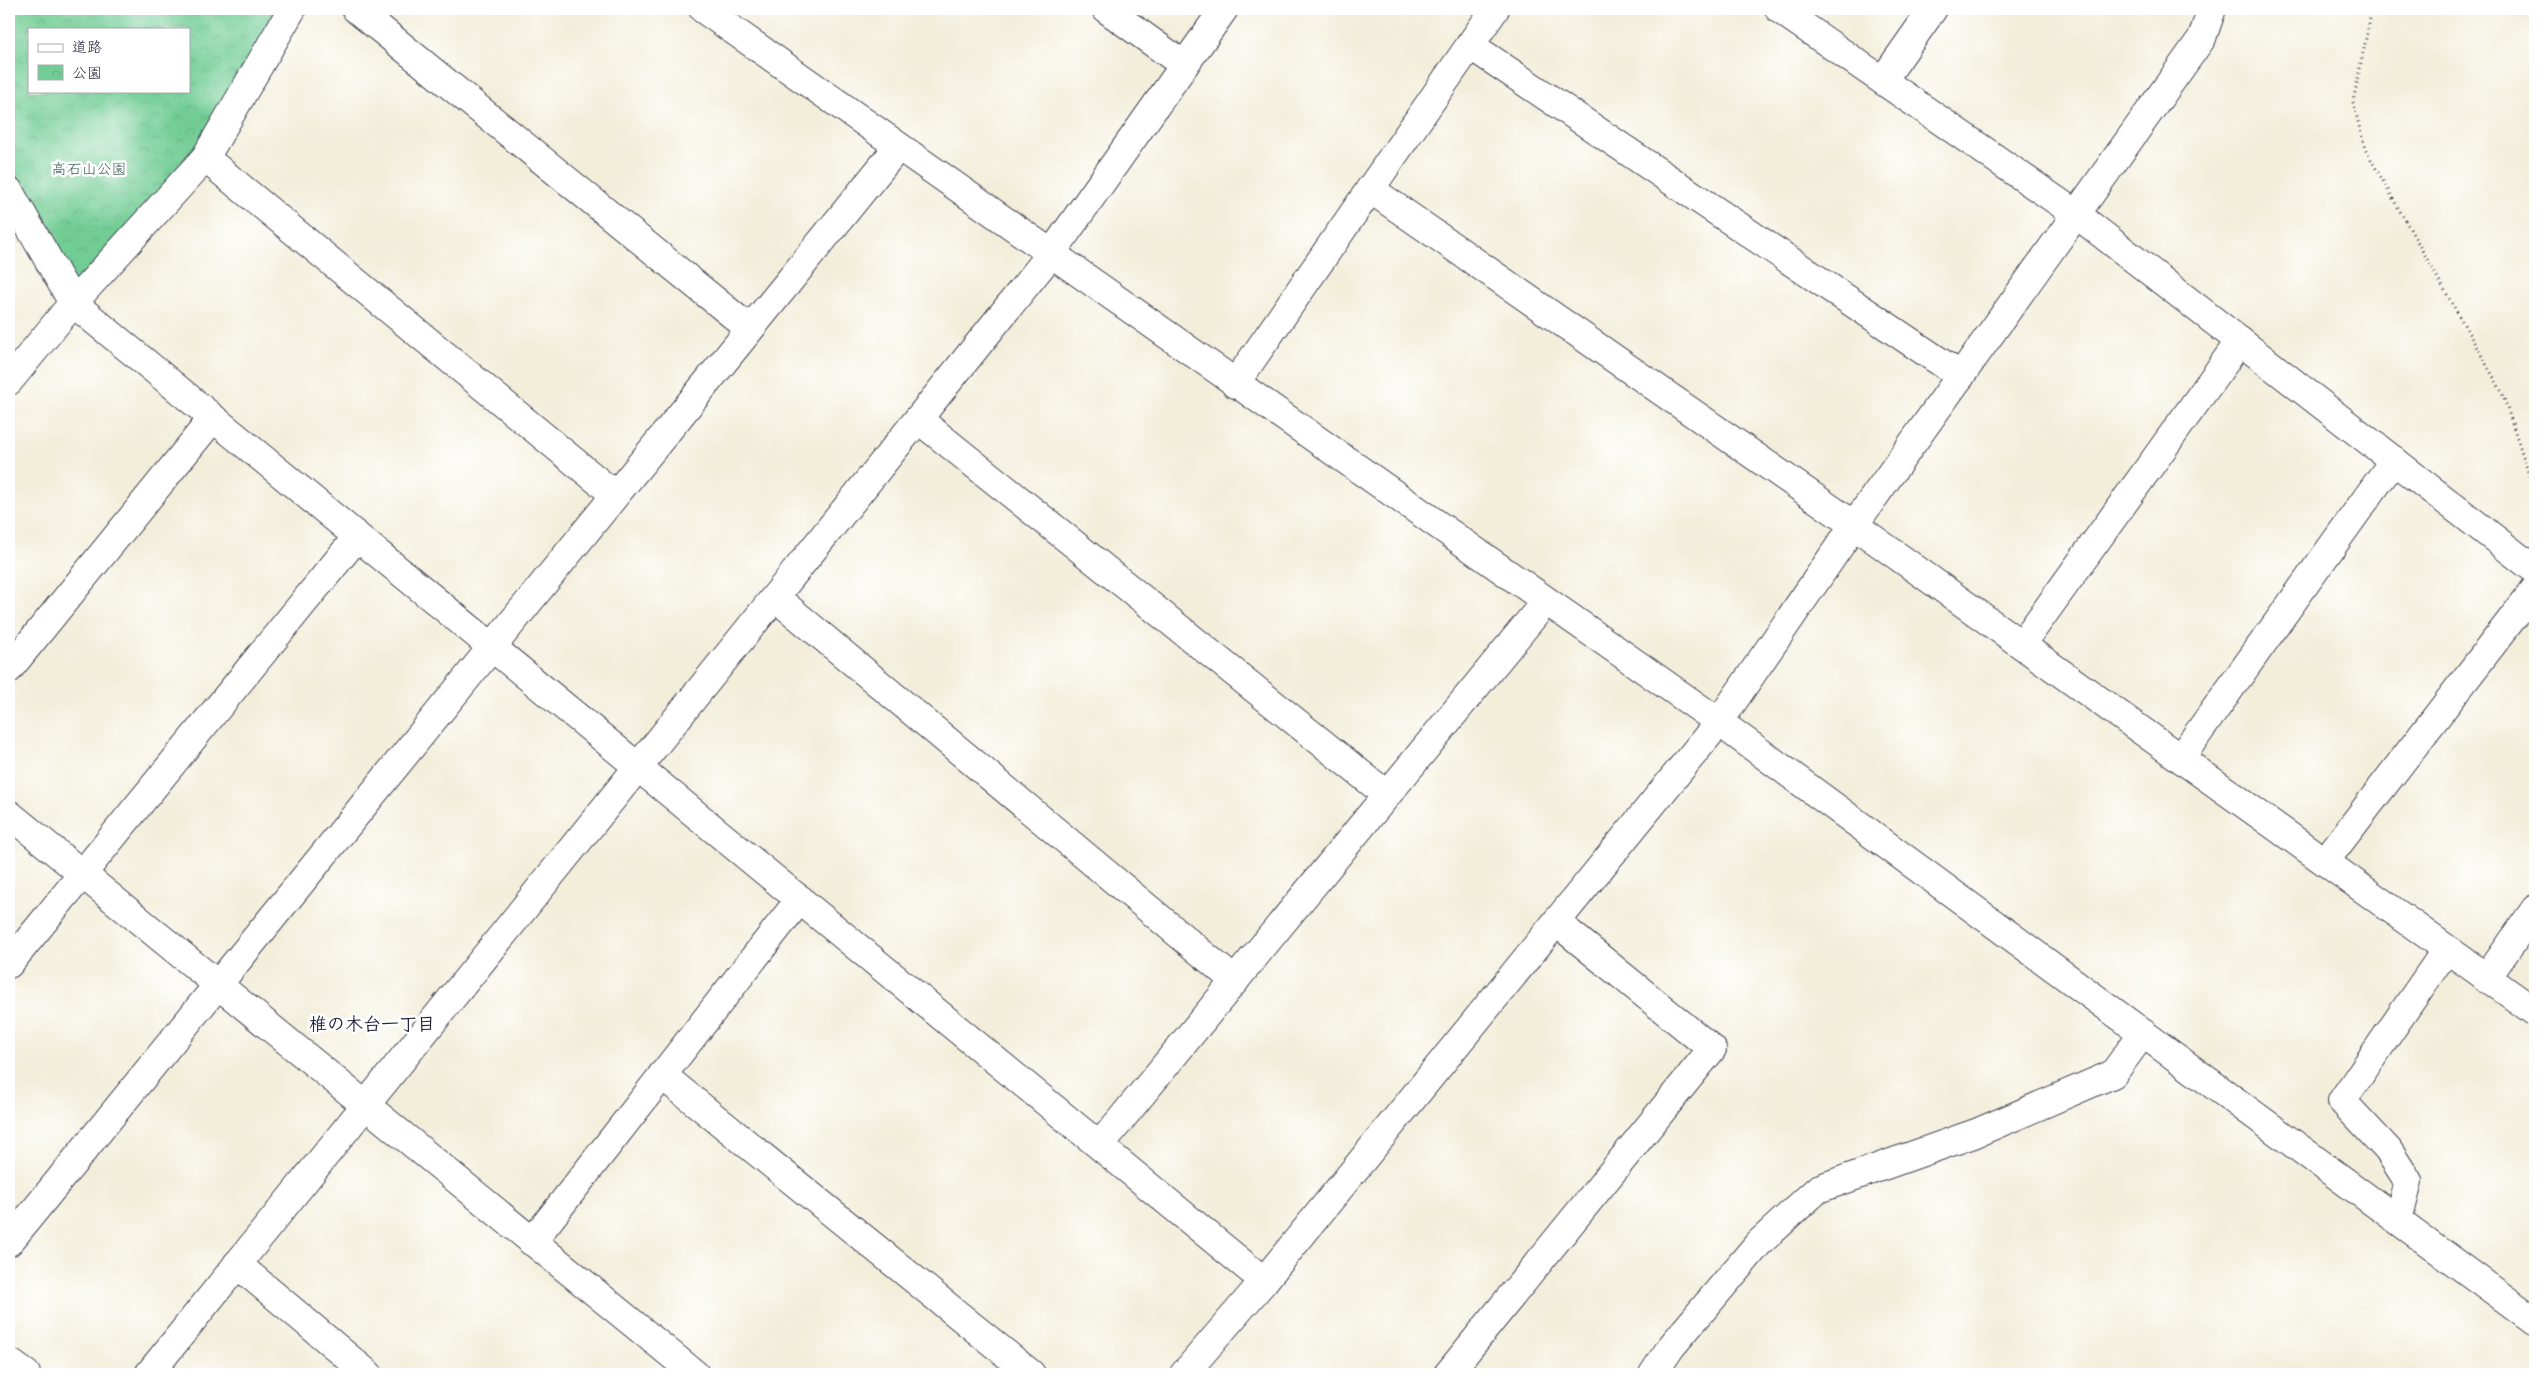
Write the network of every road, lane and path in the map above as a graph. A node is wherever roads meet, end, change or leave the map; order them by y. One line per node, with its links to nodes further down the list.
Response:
1 (292, 9): 15 (street)
2 (356, 9): 21 (street)
3 (703, 9): 14 (street)
4 (1106, 9): 12 (street)
5 (1224, 9): 12 (street)
6 (1495, 9): 11 (street)
7 (1779, 9): 13 (street)
8 (1933, 9): 13 (street)
9 (2212, 9): 18 (street)
10 (2372, 9): 29 (path)
11 (1470, 45): 16 (street); 23 (street)
12 (1184, 65): 19 (street)
13 (1883, 80): 18 (street)
14 (898, 147): 19 (street); 21 (street)
15 (205, 158): 20 (street); 30 (street)
16 (1370, 188): 25 (street); 31 (street)
17 (9, 191): 20 (street)
18 (2076, 214): 22 (street); 23 (street)
19 (1051, 254): 25 (street); 27 (street)
20 (73, 303): 24 (street); 26 (street)
21 (750, 329): 30 (street)
22 (2240, 341): 28 (street); 37 (street)
23 (1961, 376): 31 (street)
24 (9, 381)
25 (1235, 384): 36 (street)
26 (213, 418): 32 (street); 39 (street)
27 (918, 419): 35 (street); 43 (street)
28 (2394, 460): 33 (street); 41 (street)
29 (2535, 493)
30 (615, 494): 38 (street)
31 (1854, 525): 37 (street); 40 (street)
32 (357, 537): 38 (street); 46 (street)
33 (2535, 570)
34 (2535, 589): 45 (street)
35 (775, 597): 42 (street); 53 (street)
36 (1546, 601): 40 (street); 43 (street)
37 (2022, 644): 41 (street)
38 (492, 647): 42 (street); 54 (street)
39 (9, 669)
40 (1719, 722): 49 (street); 56 (street)
41 (2181, 757): 45 (street)
42 (638, 767): 47 (street); 58 (street)
43 (1387, 795): 53 (street)
44 (9, 814): 46 (street)
45 (2326, 860): 50 (street)
46 (82, 874): 51 (street); 54 (street)
47 (800, 899): 57 (street); 59 (street)
48 (2535, 909): 52 (street)
49 (1556, 922): 64 (street); 73 (street)
50 (2446, 950): 52 (street); 60 (street)
51 (9, 964)
52 (2486, 979): 55 (street)
53 (1235, 981): 59 (street)
54 (218, 984): 58 (street); 61 (street)
55 (2535, 1012)
56 (2143, 1033): 60 (street); 74 (street)
57 (662, 1075): 62 (street); 71 (street)
58 (365, 1106): 62 (street); 63 (street)
59 (1100, 1145): 64 (street)
60 (2398, 1220): 65 (street)
61 (9, 1242)
62 (532, 1242): 70 (street)
63 (237, 1264): 68 (street); 69 (street)
64 (1264, 1280): 72 (street)
65 (2535, 1321)
66 (9, 1362): 67 (street)
67 (26, 1374)
68 (149, 1374)
69 (368, 1374)
70 (695, 1374)
71 (1031, 1374)
72 (1184, 1374)
73 (1448, 1374)
74 (1653, 1374)

